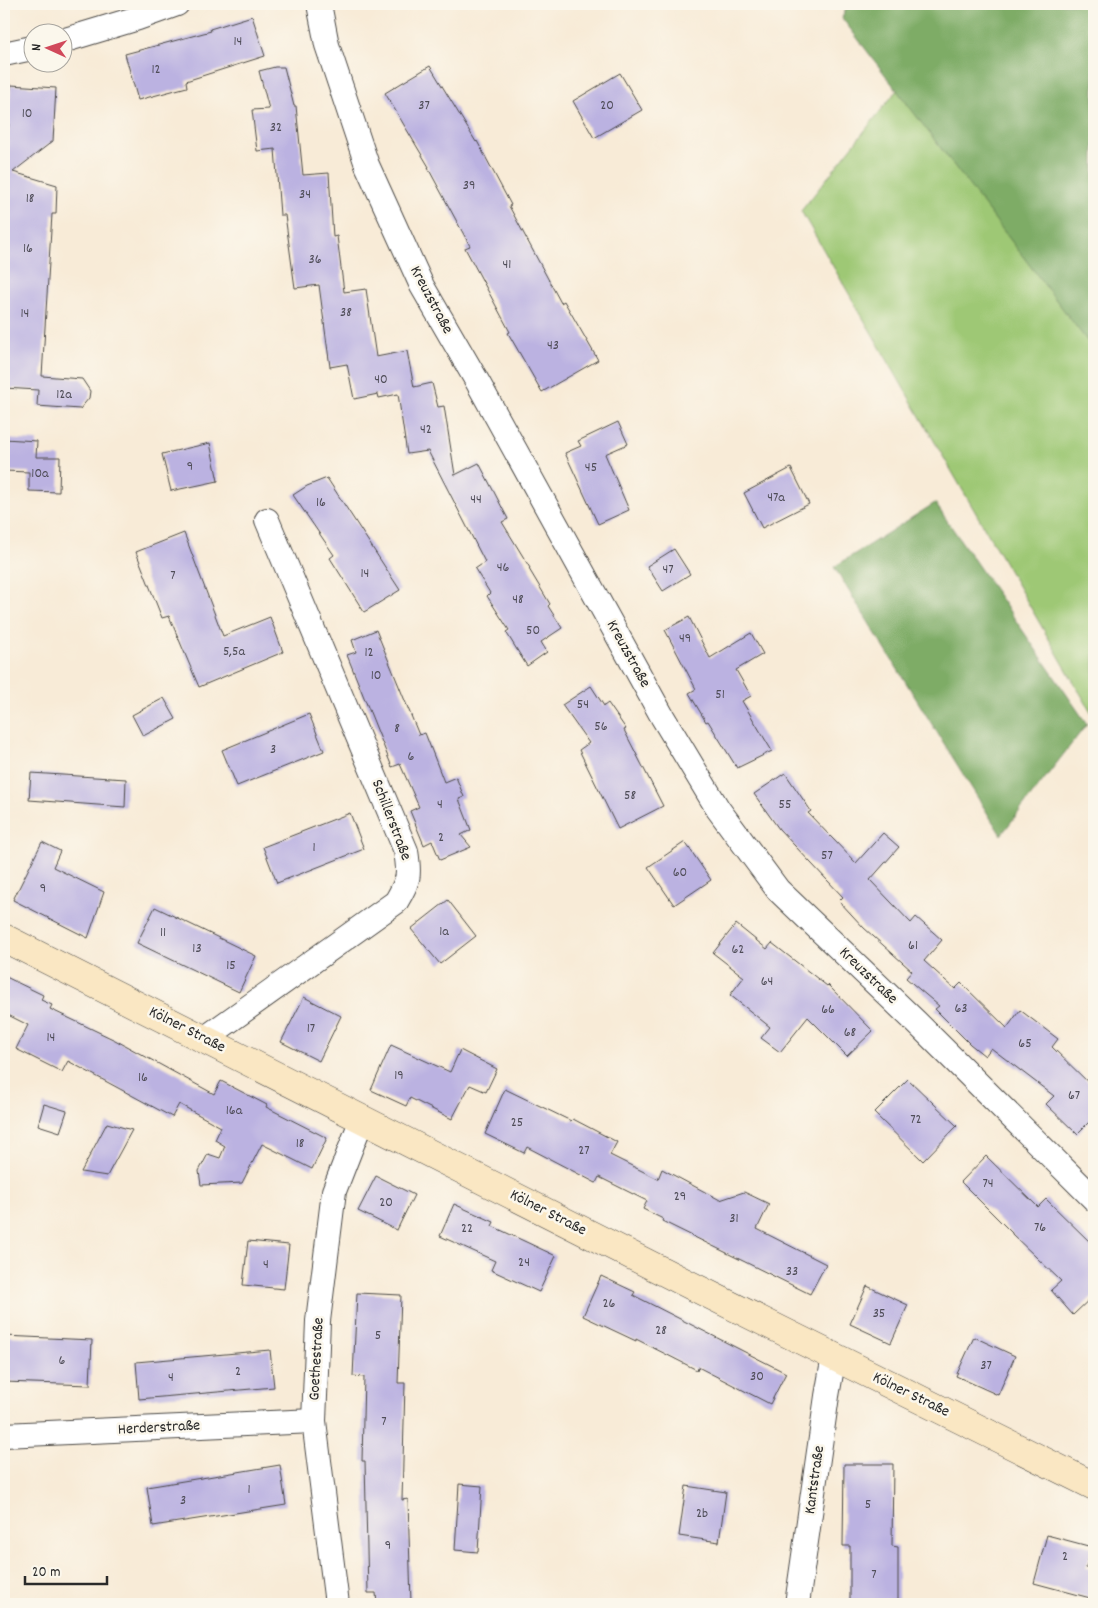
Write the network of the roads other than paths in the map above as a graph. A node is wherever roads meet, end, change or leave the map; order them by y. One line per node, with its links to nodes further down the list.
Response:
1 (177, 4): 3 (street)
2 (319, 4): 10 (street, Kreuzstraße)
3 (72, 38)
4 (22, 50): 5 (street)
5 (4, 54)
6 (267, 520): 8 (street, Schillerstraße)
7 (4, 938): 8 (main road, Kölner Straße)
8 (204, 1039): 9 (main road, Kölner Straße)
9 (362, 1119): 11 (main road, Kölner Straße); 12 (street, Goethestraße)
10 (1094, 1199)
11 (834, 1356): 14 (main road, Kölner Straße); 16 (street, Kantstraße)
12 (314, 1421): 13 (street, Herderstraße); 15 (street, Goethestraße)
13 (4, 1435)
14 (1094, 1486)
15 (338, 1604)
16 (797, 1604)

